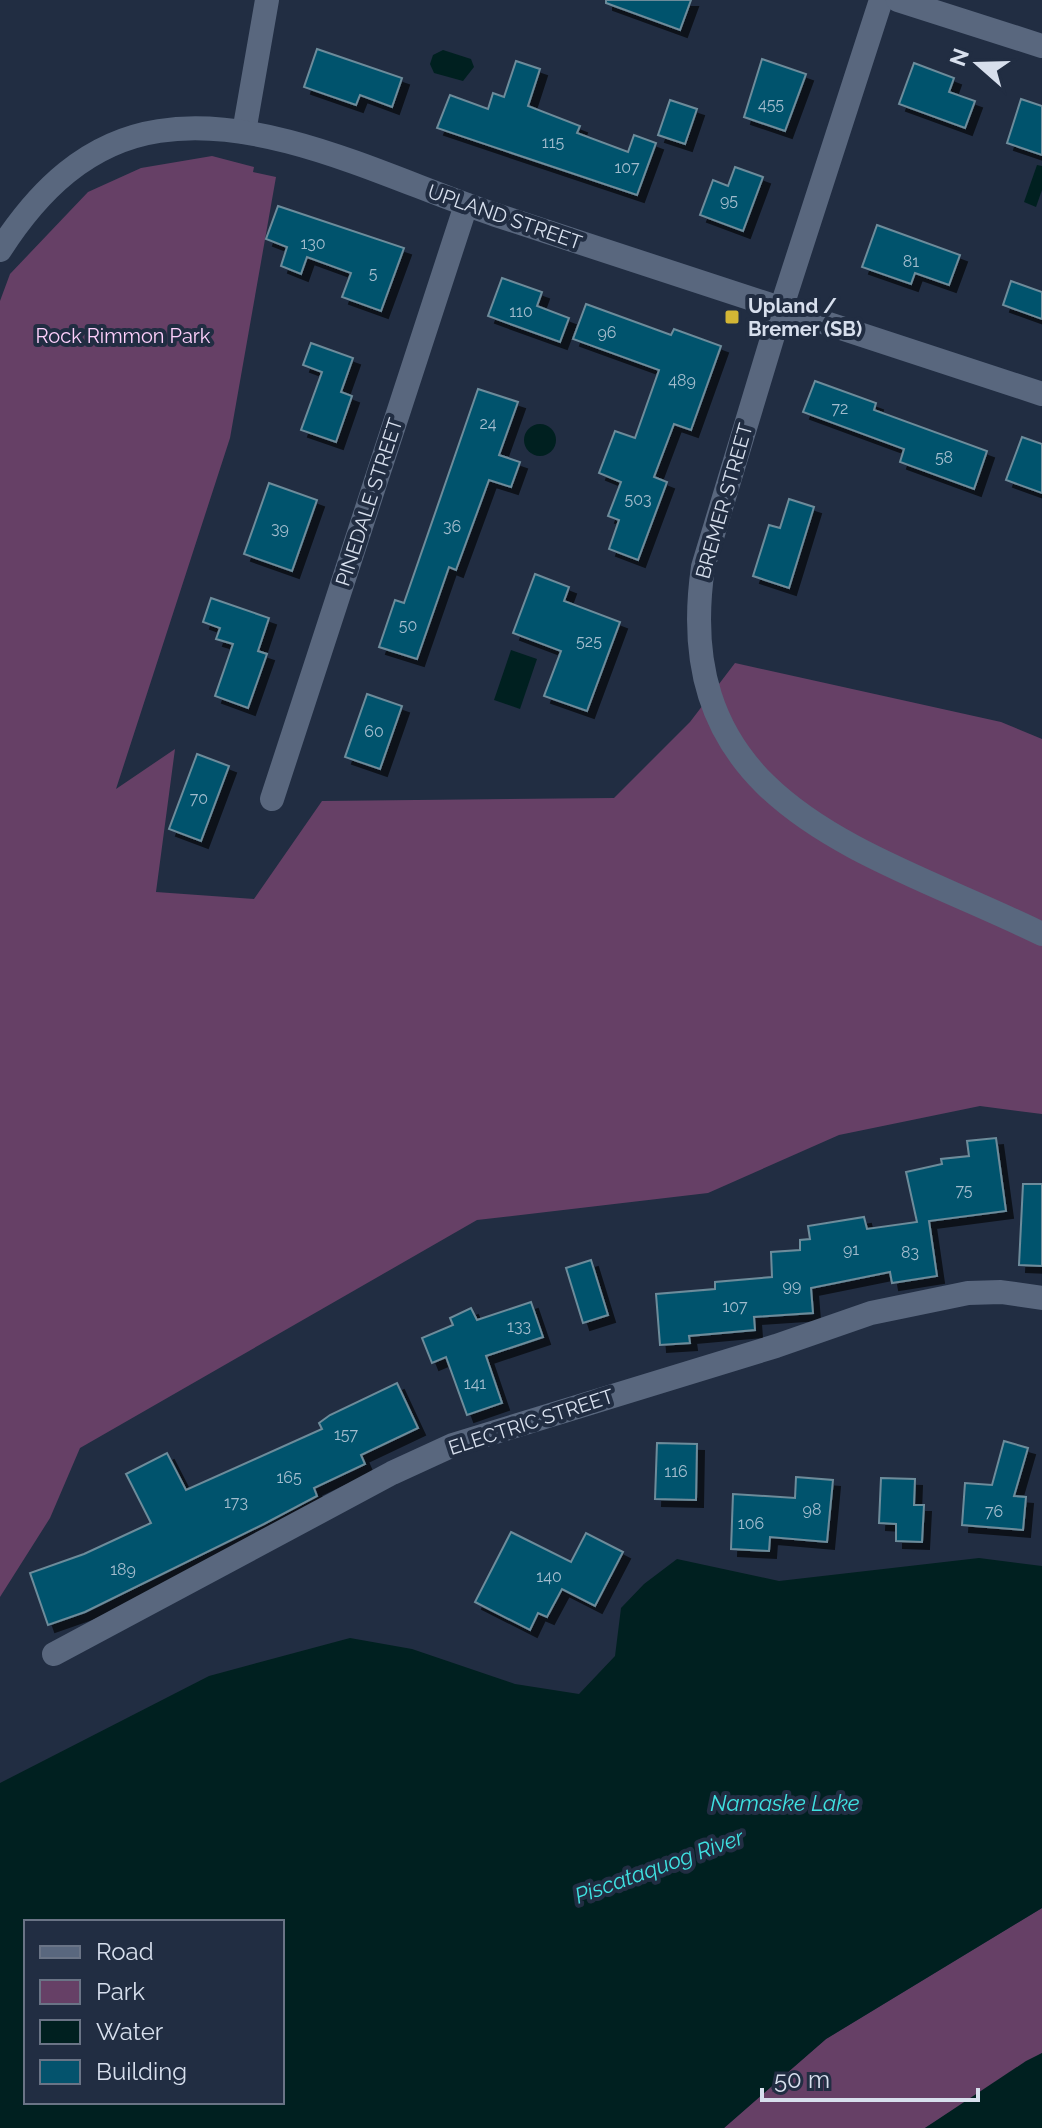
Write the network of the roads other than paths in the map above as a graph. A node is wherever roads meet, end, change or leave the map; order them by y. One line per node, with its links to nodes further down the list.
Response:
1 (267, 0): 5 (street)
2 (881, 0): 8 (street, BREMER STREET)
3 (898, 0): 4 (street)
4 (1042, 46)
5 (244, 132): 6 (street, UPLAND STREET); 7 (street, UPLAND STREET)
6 (466, 205): 8 (street, UPLAND STREET); 10 (street, PINEDALE STREET)
7 (0, 250)
8 (781, 309): 9 (street, UPLAND STREET); 11 (street, BREMER STREET)
9 (1042, 394)
10 (272, 799)
11 (1042, 934)
12 (1042, 1298): 13 (street, ELECTRIC STREET)
13 (54, 1654)

